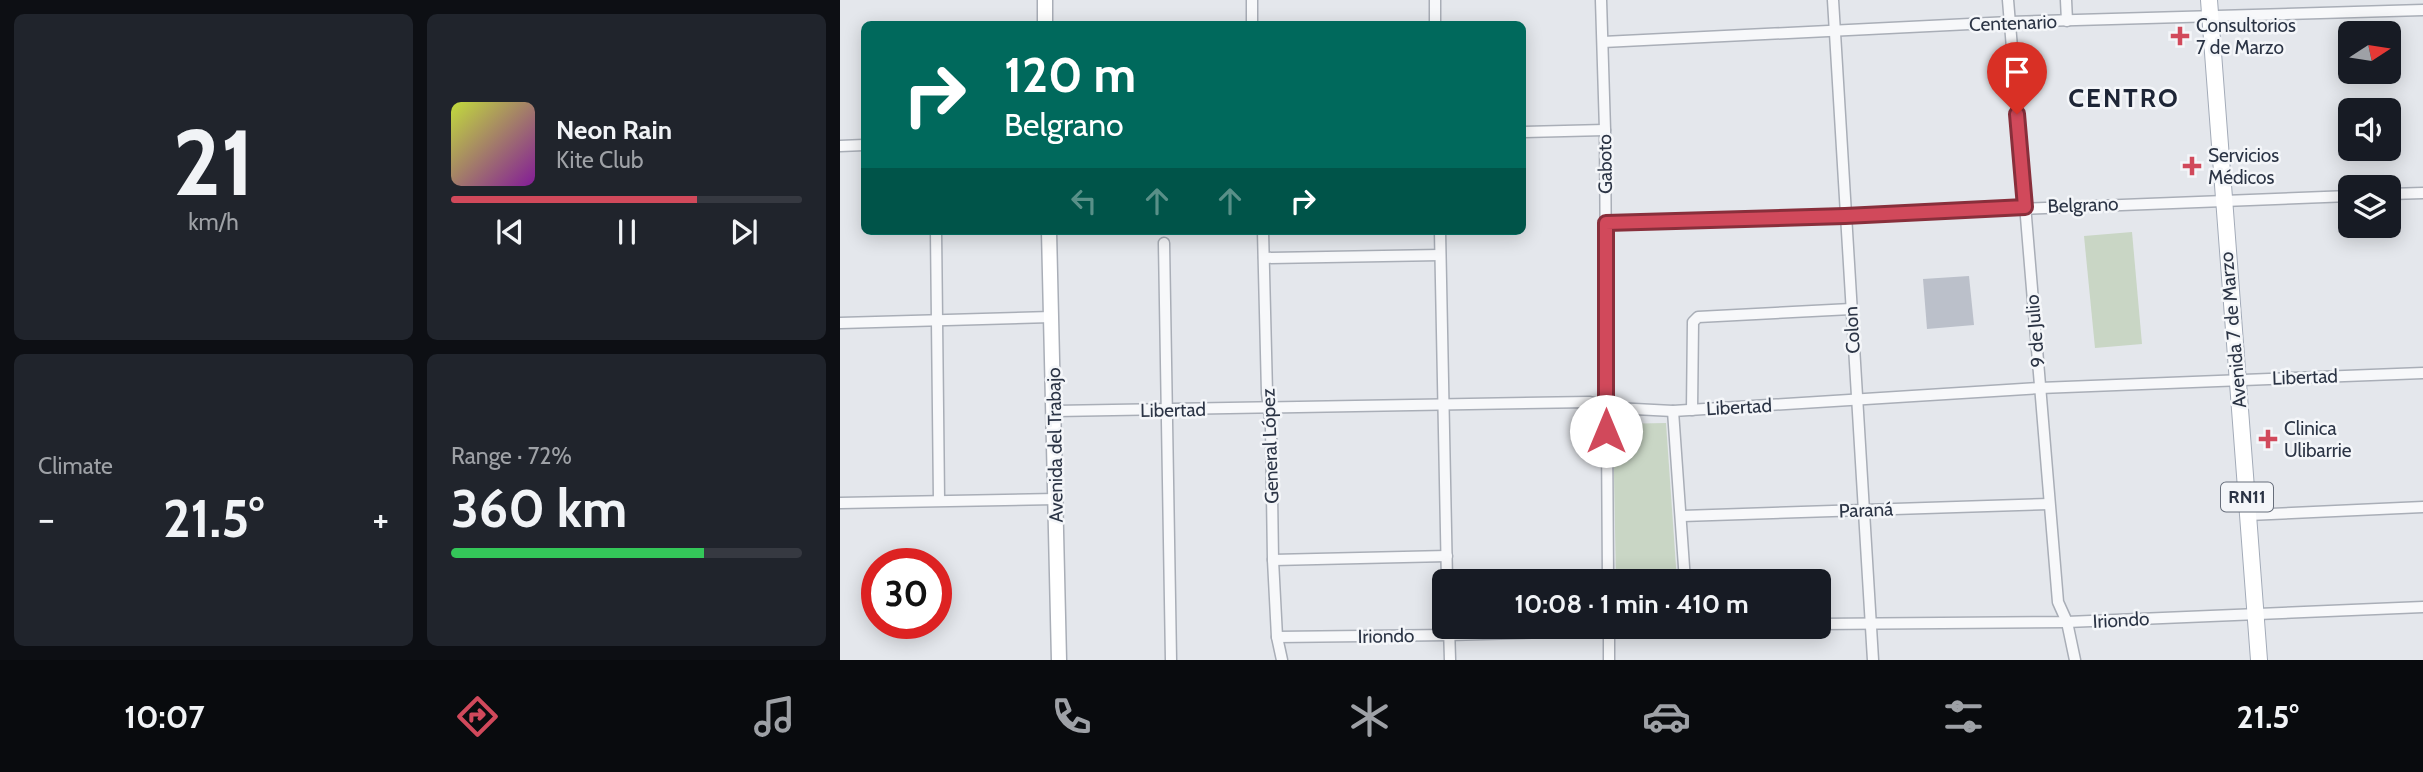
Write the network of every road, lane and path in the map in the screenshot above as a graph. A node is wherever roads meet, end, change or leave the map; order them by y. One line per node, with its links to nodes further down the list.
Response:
1 (1045, 0): 10 (street)
2 (1252, 0): 11 (street)
3 (1434, 0): 12 (street)
4 (1601, 0): 16 (street, Gaboto)
5 (1833, 0): 15 (street, Colon)
6 (2008, 0): 14 (street, 9 de Julio)
7 (2066, 0): 13 (street)
8 (2210, 8): 9 (street, Centenario); 13 (street, Centenario); 24 (main road, Avenida 7 de Marzo / RN11)
9 (2423, 10)
10 (1045, 21)
11 (1252, 21)
12 (1435, 21)
13 (2067, 21): 14 (street, Centenario)
14 (2010, 22): 15 (street, Centenario); 25 (street, 9 de Julio)
15 (1834, 30): 16 (street, Centenario); 26 (street, Colon)
16 (1603, 42): 17 (street, Gaboto)
17 (1605, 130): 18 (street); 27 (street, Gaboto)
18 (1526, 132)
19 (861, 145): 20 (street)
20 (840, 146)
21 (2423, 193): 22 (street)
22 (2401, 194)
23 (2338, 196): 24 (street, Belgrano)
24 (2223, 200): 25 (street, Belgrano); 40 (main road, Avenida 7 de Marzo / RN11)
25 (2025, 207): 26 (street, Belgrano); 41 (street, 9 de Julio)
26 (1845, 216): 27 (street, Belgrano); 35 (street, Colon)
27 (1606, 223): 44 (street, Gaboto)
28 (936, 235): 37 (street)
29 (1049, 235): 36 (street, Avenida del Trabajo)
30 (1263, 235): 34 (street, General López)
31 (1440, 235): 33 (street)
32 (1164, 243): 46 (street)
33 (1440, 255): 34 (street); 43 (street)
34 (1264, 258): 45 (street, General López)
35 (1851, 309): 42 (street, Colon); 47 (street)
36 (1051, 317): 37 (street); 48 (street, Avenida del Trabajo)
37 (937, 319): 38 (street); 50 (street)
38 (840, 323)
39 (2423, 373): 40 (street, Libertad)
40 (2238, 380): 41 (street, Libertad); 56 (main road, Avenida 7 de Marzo / RN11)
41 (2040, 388): 42 (street, Libertad); 53 (street, 9 de Julio)
42 (1857, 401): 47 (street, Libertad); 55 (street, Colon)
43 (1443, 405): 44 (street, Libertad); 45 (street, Libertad); 58 (street)
44 (1606, 406): 49 (street, Libertad); 61 (street, Gaboto)
45 (1269, 408): 46 (street, Libertad); 59 (street, General López)
46 (1166, 410): 48 (street, Libertad); 73 (street)
47 (1692, 410): 49 (street, Libertad)
48 (1055, 411): 51 (street, Avenida del Trabajo)
49 (1673, 411): 57 (street)
50 (939, 499): 51 (street); 52 (street)
51 (1056, 499): 72 (street, Avenida del Trabajo)
52 (840, 503)
53 (2049, 504): 55 (street, Paraná); 65 (street, 9 de Julio)
54 (2423, 507): 56 (street)
55 (1863, 510): 57 (street, Paraná); 66 (street, Colon)
56 (2248, 515): 64 (main road, Avenida 7 de Marzo / RN11)
57 (1682, 516): 62 (street)
58 (1447, 556): 59 (street); 60 (street)
59 (1273, 560): 69 (street, General López)
60 (1447, 569)
61 (1608, 569)
62 (1684, 569)
63 (2423, 607): 64 (street, Iriondo)
64 (2256, 614): 65 (street, Iriondo); 79 (main road, Avenida 7 de Marzo / RN11)
65 (2067, 622): 66 (street, Iriondo); 78 (street, 9 de Julio)
66 (1871, 623): 67 (street, Iriondo); 77 (street, Colon)
67 (1831, 624)
68 (1432, 632): 69 (street, Iriondo)
69 (1277, 637): 74 (street, General López)
70 (1449, 639): 75 (street)
71 (1609, 639): 76 (street)
72 (1059, 660)
73 (1171, 660)
74 (1282, 660)
75 (1450, 660)
76 (1609, 660)
77 (1873, 660)
78 (2075, 660)
79 (2259, 660)

